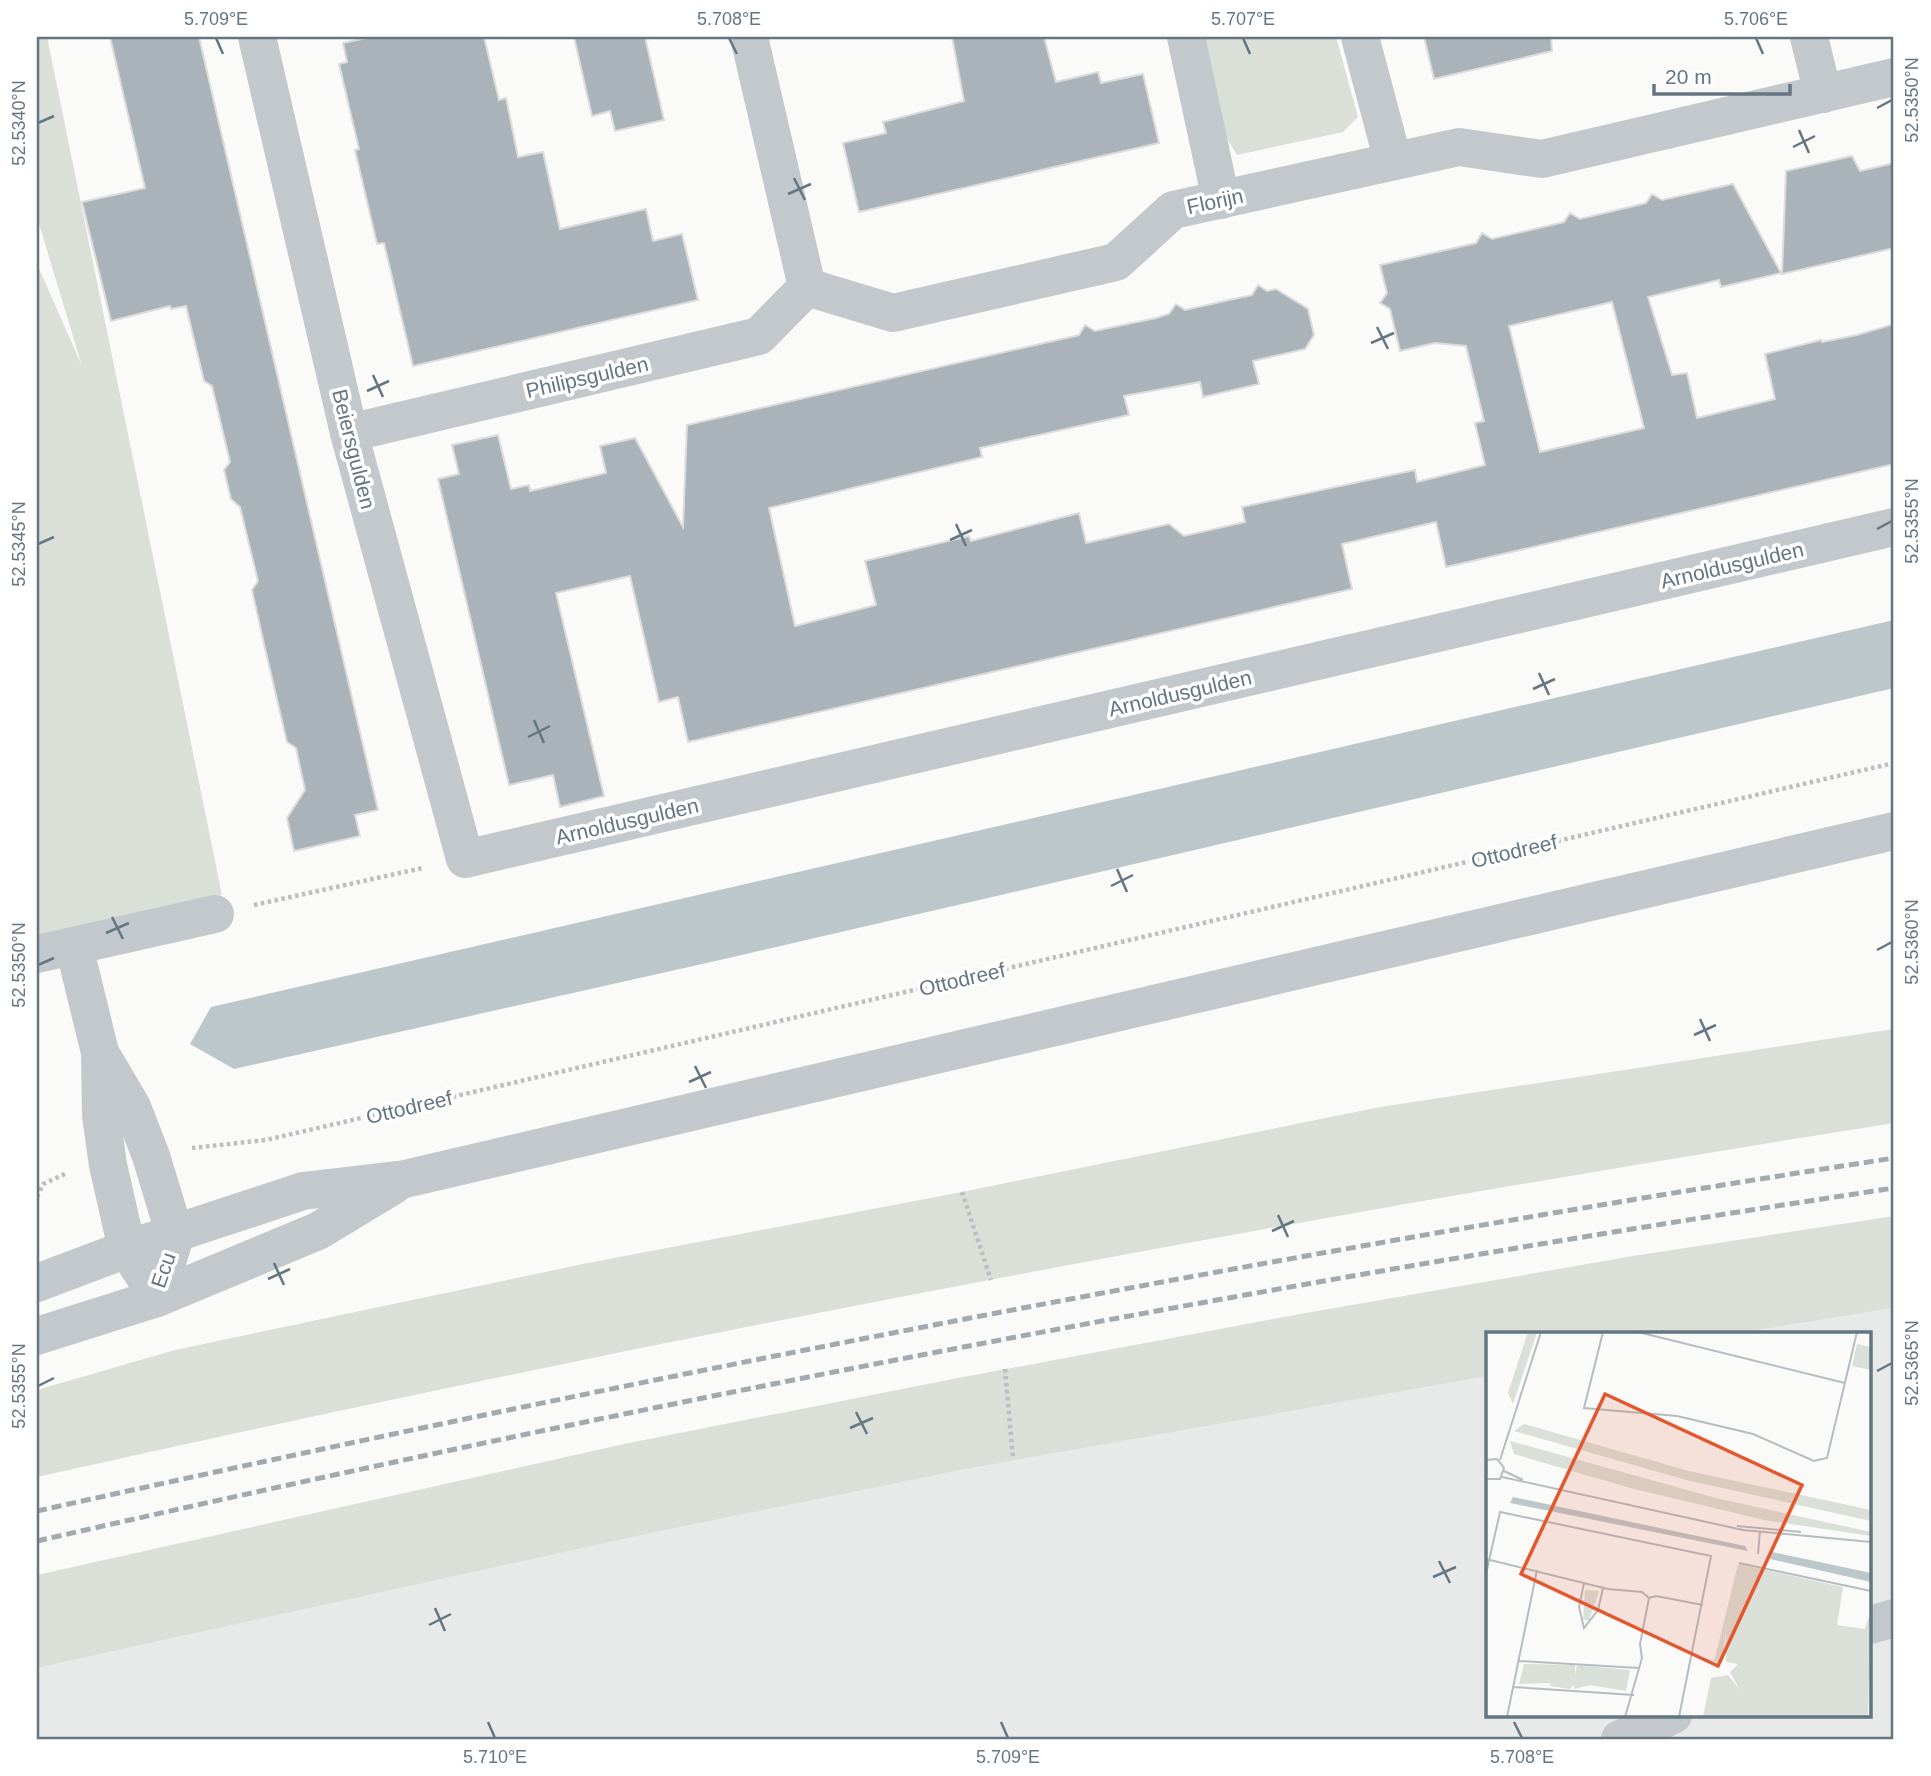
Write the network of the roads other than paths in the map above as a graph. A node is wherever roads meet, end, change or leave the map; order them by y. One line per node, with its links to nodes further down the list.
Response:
1 (257, 37): 11 (street, Beiersgulden)
2 (749, 37): 10 (street)
3 (1186, 37): 9 (street)
4 (1360, 37): 8 (street)
5 (1809, 37): 7 (street)
6 (1894, 77): 7 (street, Florijn)
7 (1823, 94): 8 (street, Florijn)
8 (1393, 161): 9 (street, Florijn)
9 (1221, 200): 10 (street, Florijn)
10 (807, 287): 11 (street, Philipsgulden)
11 (349, 433): 14 (street, Beiersgulden)
12 (1894, 527): 14 (street, Arnoldusgulden)
13 (1894, 831): 19 (street)
14 (465, 859)
15 (215, 914): 16 (street)
16 (74, 946): 17 (street); 18 (street, Ecu)
17 (37, 954)
18 (129, 1161): 20 (street, Ecu); 21 (street, Ecu)
19 (405, 1179): 20 (street); 23 (street)
20 (175, 1235): 21 (street); 23 (street, Ecu)
21 (127, 1249): 22 (street); 23 (street, Ecu)
22 (37, 1283)
23 (157, 1298): 24 (street)
24 (37, 1336)
25 (1894, 1618): 26 (street)
26 (1871, 1625)
27 (1671, 1716): 28 (street)
28 (1620, 1739)

